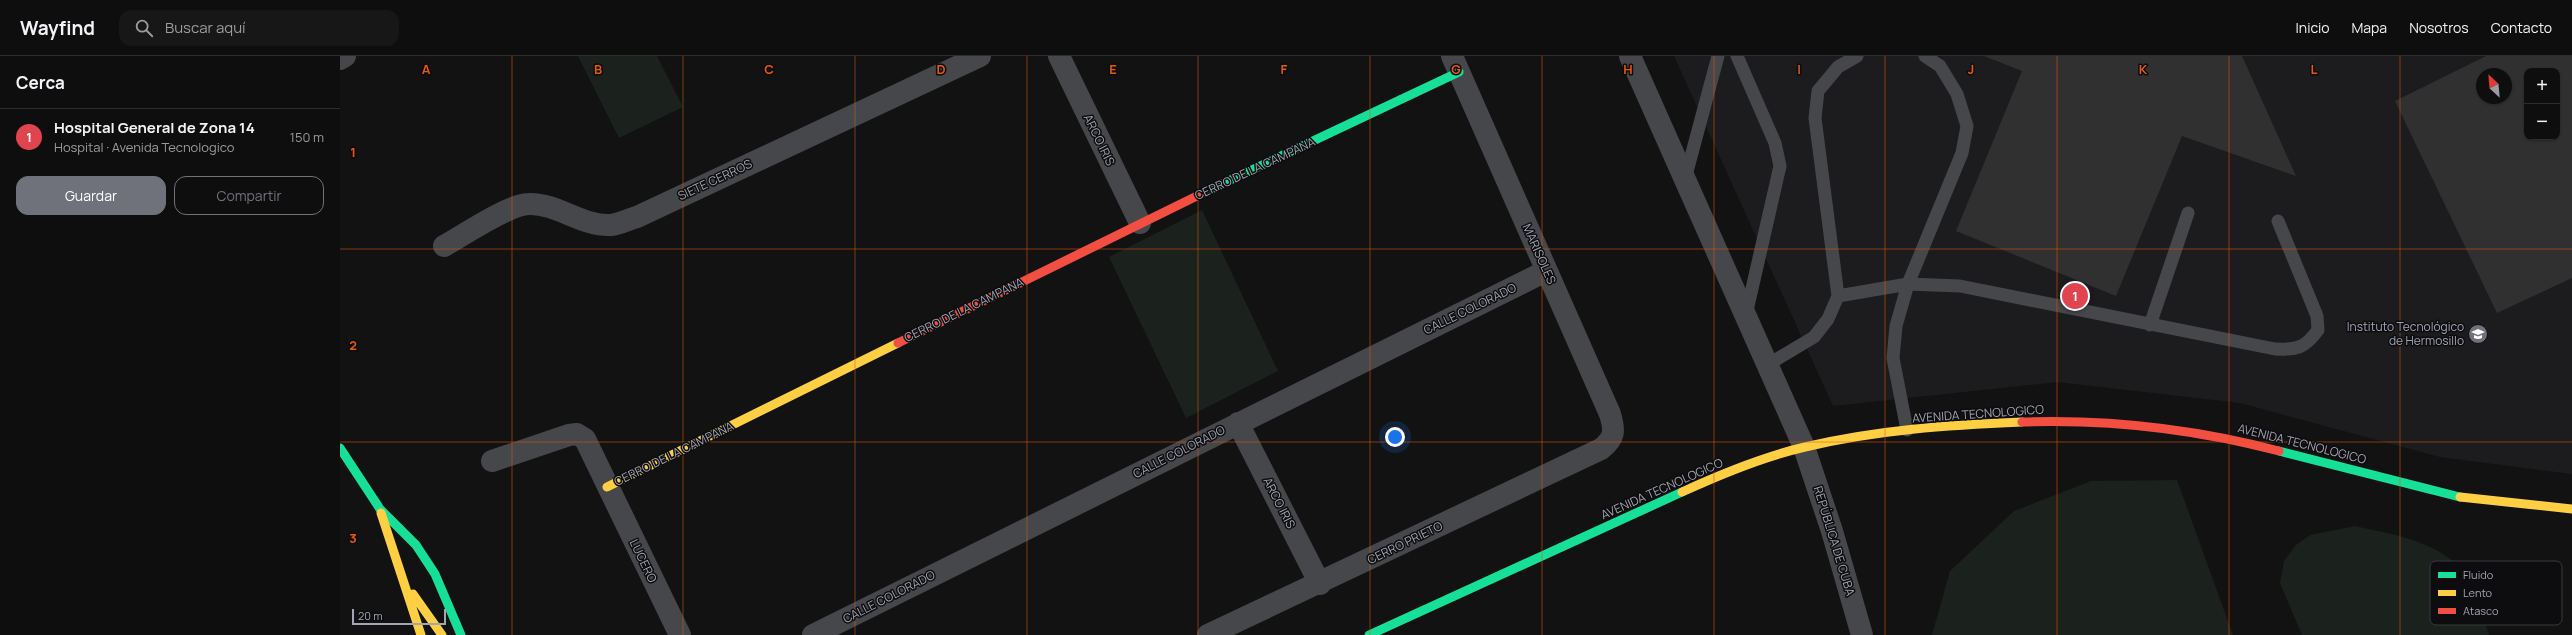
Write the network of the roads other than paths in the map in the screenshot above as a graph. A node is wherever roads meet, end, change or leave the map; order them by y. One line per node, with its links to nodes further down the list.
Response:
1 (345, 56): 9 (street)
2 (980, 56): 15 (street, SIETE CERROS)
3 (1059, 56): 14 (street, ARCO IRIS)
4 (1630, 56): 11 (street, REPÚBLICA DE CUBA)
5 (1718, 56): 11 (lane)
6 (1737, 56): 19 (lane)
7 (1857, 56): 18 (lane)
8 (1925, 56): 17 (lane)
9 (340, 59)
10 (1456, 64): 14 (street, CERRO DE LA CAMPANA); 16 (street, MARISOLES)
11 (1685, 180): 19 (street, REPÚBLICA DE CUBA)
12 (2188, 213): 20 (lane)
13 (2278, 221): 20 (lane)
14 (1140, 223): 28 (street, CERRO DE LA CAMPANA)
15 (444, 246)
16 (1546, 271): 22 (street, CALLE COLORADO); 26 (street, MARISOLES)
17 (1908, 284): 18 (lane); 20 (lane); 23 (lane)
18 (1838, 296): 21 (lane)
19 (1746, 317): 21 (street, REPÚBLICA DE CUBA)
20 (2150, 325)
21 (1767, 365): 24 (street, REPÚBLICA DE CUBA)
22 (1238, 423): 32 (street, ARCO IRIS); 37 (street, CALLE COLORADO)
23 (1907, 430): 24 (street, AVENIDA TECNOLOGICO); 30 (street, AVENIDA TECNOLOGICO)
24 (1804, 447): 39 (street, AVENIDA TECNOLOGICO); 40 (street, REPÚBLICA DE CUBA)
25 (340, 448): 29 (street)
26 (1601, 449): 32 (street, CERRO PRIETO)
27 (492, 460): 28 (street, CERRO DE LA CAMPANA)
28 (607, 487): 36 (street, LUCERO)
29 (380, 509): 31 (street); 35 (street)
30 (2572, 509)
31 (401, 579): 33 (street); 34 (street)
32 (1320, 584): 38 (street, CERRO PRIETO)
33 (421, 635)
34 (442, 635)
35 (461, 635)
36 (680, 635)
37 (813, 635)
38 (1208, 635)
39 (1369, 635)
40 (1862, 635)

